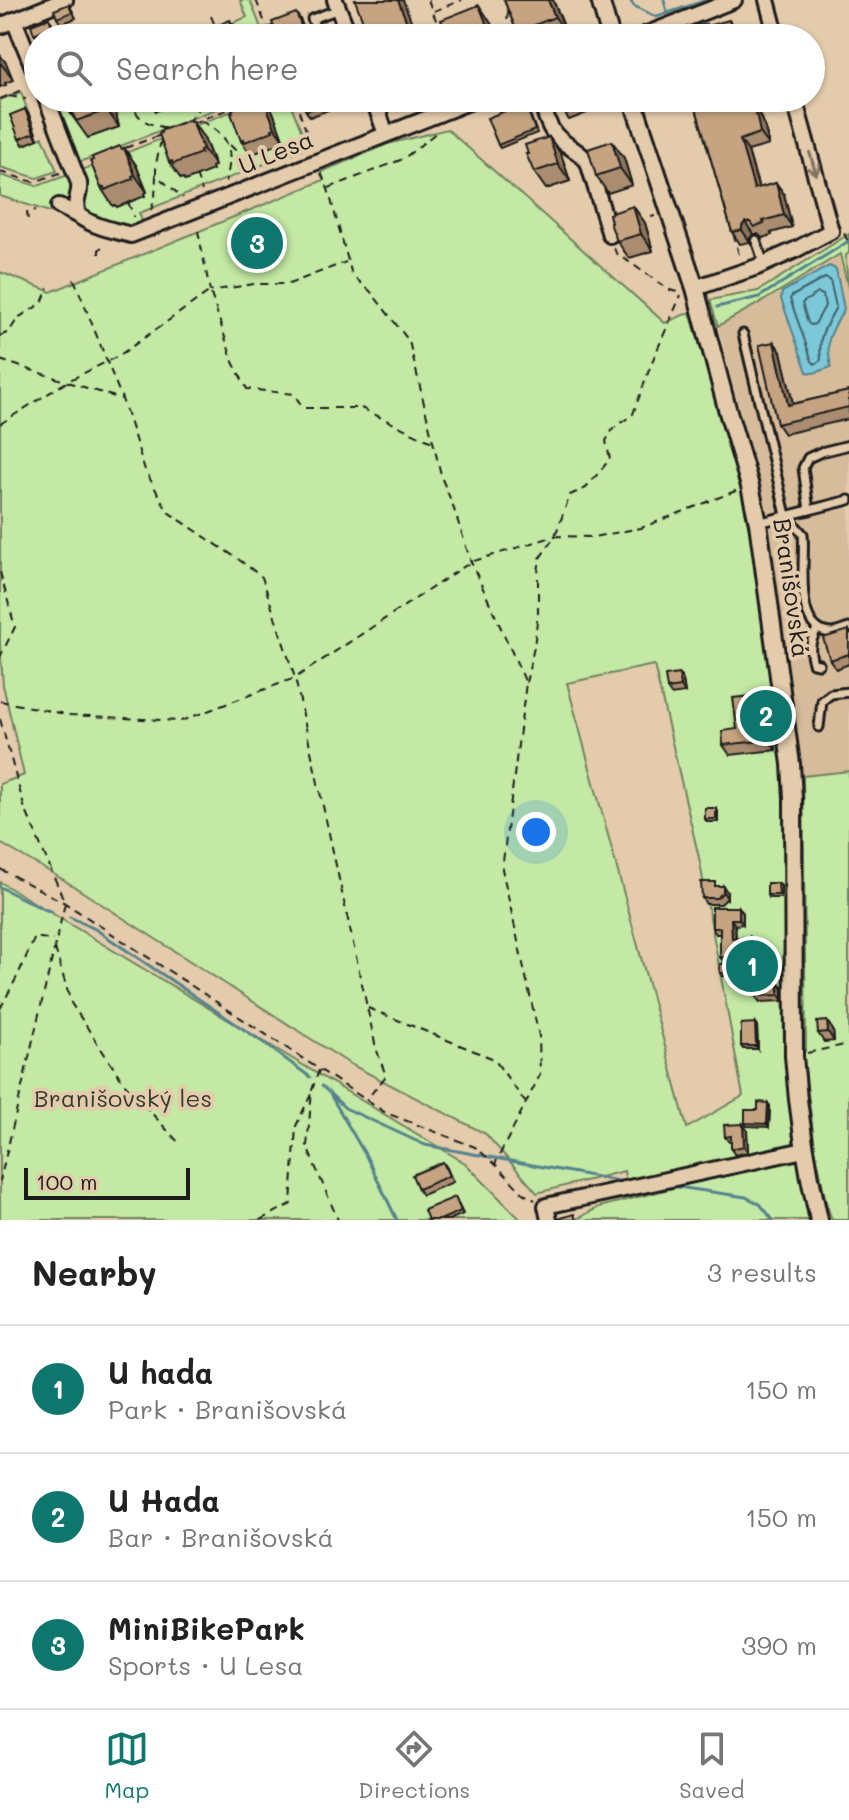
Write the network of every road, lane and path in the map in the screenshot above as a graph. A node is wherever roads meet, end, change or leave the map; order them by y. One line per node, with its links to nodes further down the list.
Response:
1 (65, 0): 13 (street)
2 (256, 0): 15 (path)
3 (428, 0): 10 (path)
4 (462, 0): 10 (path)
5 (600, 0): 21 (street)
6 (734, 0): 22 (street)
7 (767, 0): 23 (street)
8 (337, 5): 17 (lane); 18 (street)
9 (509, 10): 20 (path)
10 (432, 12): 19 (path)
11 (211, 16): 14 (path)
12 (281, 22): 16 (path)
13 (7, 23): 24 (street)
14 (215, 24)
15 (265, 24)
16 (276, 24)
17 (314, 24)
18 (344, 24)
19 (437, 24)
20 (509, 24)
21 (607, 24)
22 (687, 24)
23 (773, 24)
24 (24, 54)
25 (22, 90): 26 (path)
26 (8, 95): 27 (path); 28 (path)
27 (0, 99)
28 (24, 99)
29 (51, 112): 64 (street)
30 (134, 112): 41 (path)
31 (196, 112): 40 (path)
32 (220, 112): 40 (path)
33 (299, 112): 46 (path)
34 (378, 112): 42 (street)
35 (442, 112): 39 (street, U Lesa)
36 (545, 112): 68 (street)
37 (637, 112): 78 (street, Branišovská)
38 (798, 112): 67 (street, one-way to 67)
39 (434, 115): 42 (street, U Lesa); 55 (path)
40 (199, 120): 43 (path)
41 (164, 134): 45 (path); 52 (path)
42 (386, 134): 64 (street, U Lesa)
43 (229, 144): 49 (path); 54 (path)
44 (264, 147): 47 (path)
45 (123, 149)
46 (315, 155)
47 (270, 164)
48 (70, 170): 50 (path)
49 (256, 170)
50 (0, 172)
51 (196, 174): 56 (path)
52 (156, 175): 57 (path); 61 (path)
53 (324, 180): 55 (path)
54 (226, 182)
55 (328, 189): 73 (path)
56 (202, 191)
57 (183, 198)
58 (128, 201): 62 (path)
59 (59, 206): 64 (street, U Lesa)
60 (36, 210): 63 (path)
61 (151, 210)
62 (134, 217)
63 (28, 219)
64 (84, 220)
65 (732, 230): 75 (path)
66 (198, 231): 79 (path)
67 (837, 232): 71 (path); 74 (street)
68 (610, 235): 94 (path)
69 (756, 240): 74 (lane)
70 (105, 243): 72 (path)
71 (849, 244)
72 (99, 254)
73 (348, 262): 79 (path); 87 (path)
74 (764, 264): 75 (street)
75 (744, 272): 78 (street)
76 (74, 279): 83 (path)
77 (48, 288): 81 (path)
78 (695, 288): 89 (street, Branišovská)
79 (210, 291): 83 (path); 87 (path)
80 (743, 334): 92 (lane)
81 (0, 336)
82 (0, 360): 84 (path)
83 (107, 361): 84 (path); 85 (path)
84 (68, 381): 85 (path); 86 (path)
85 (122, 399): 101 (path)
86 (0, 424)
87 (434, 442): 95 (path)
88 (849, 445): 91 (lane)
89 (750, 486): 93 (street, Branišovská); 94 (path)
90 (849, 500): 91 (lane)
91 (809, 510): 92 (lane)
92 (786, 515): 93 (lane); 98 (lane)
93 (758, 523): 114 (street, Branišovská)
94 (555, 536): 95 (path); 102 (path)
95 (471, 562): 101 (path); 102 (path)
96 (0, 572): 99 (path)
97 (849, 628): 98 (lane)
98 (817, 629): 100 (lane)
99 (0, 657)
100 (819, 664)
101 (295, 678): 104 (path); 111 (path)
102 (526, 683): 118 (path)
103 (849, 692): 106 (lane)
104 (0, 701)
105 (0, 719): 108 (path)
106 (819, 727)
107 (0, 869): 108 (path)
108 (65, 903): 109 (path); 115 (path)
109 (56, 941): 110 (path); 112 (path)
110 (55, 947): 119 (path); 122 (path)
111 (368, 1008): 117 (path); 118 (path)
112 (0, 1009)
113 (849, 1044): 114 (path)
114 (794, 1056): 120 (street, Branišovská)
115 (320, 1069): 116 (path); 117 (path)
116 (312, 1090): 124 (path); 125 (path)
117 (366, 1100): 121 (path)
118 (526, 1103): 121 (path)
119 (179, 1143)
120 (804, 1150): 126 (street); 127 (street, Branišovská)
121 (495, 1164): 123 (path)
122 (0, 1181)
123 (524, 1194)
124 (260, 1220)
125 (338, 1220)
126 (549, 1220)
127 (819, 1220)

